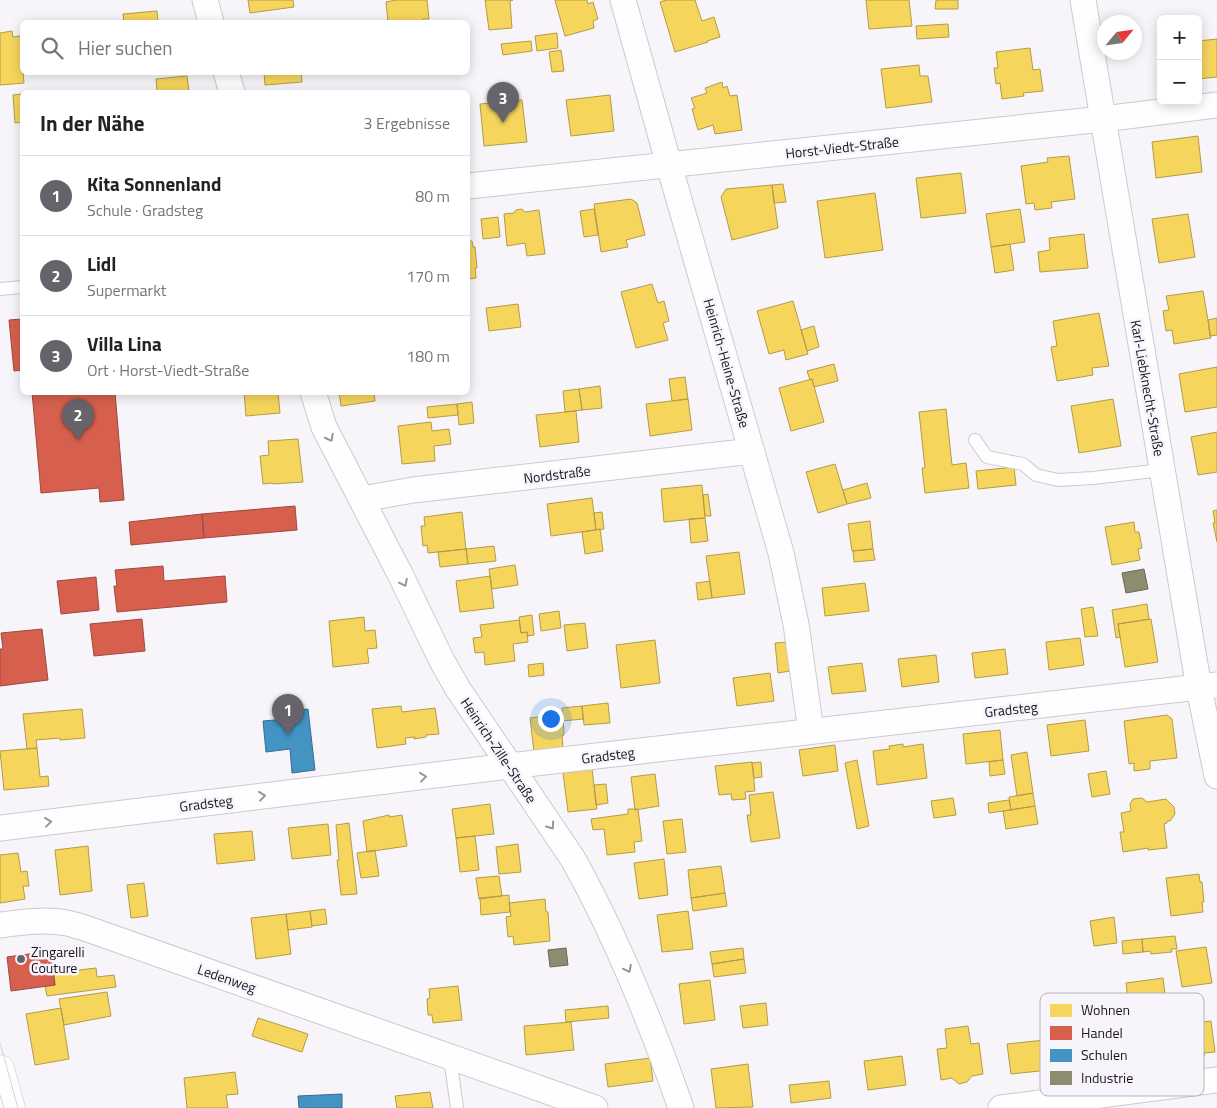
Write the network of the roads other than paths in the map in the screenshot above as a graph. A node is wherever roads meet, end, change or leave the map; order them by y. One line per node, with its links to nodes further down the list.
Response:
1 (205, 0): 4 (street)
2 (623, 0): 9 (street, Heinrich-Heine-Straße)
3 (1083, 0): 8 (street, Karl-Liebknecht-Straße)
4 (210, 20)
5 (227, 75): 6 (street)
6 (231, 90)
7 (1217, 105): 8 (street, Horst-Viedt-Straße)
8 (1103, 119): 9 (street, Horst-Viedt-Straße); 16 (street, Karl-Liebknecht-Straße)
9 (669, 165): 10 (street, Horst-Viedt-Straße); 15 (street, Heinrich-Heine-Straße)
10 (470, 186)
11 (20, 287): 12 (lane)
12 (0, 289)
13 (314, 395): 17 (street, Heinrich-Zille-Straße, one-way to 17)
14 (975, 440): 16 (lane)
15 (752, 451): 17 (street, Nordstraße); 19 (street, Heinrich-Heine-Straße)
16 (1162, 470): 18 (street, Karl-Liebknecht-Straße)
17 (362, 499): 20 (street, Heinrich-Zille-Straße, one-way to 20)
18 (1208, 686): 19 (street, Gradsteg); 21 (street, Karl-Liebknecht-Straße)
19 (811, 731): 20 (street, Gradsteg)
20 (509, 766): 22 (street, Gradsteg, one-way to 20); 32 (street, Heinrich-Zille-Straße, one-way to 32)
21 (1217, 776)
22 (0, 828)
23 (0, 925): 24 (street, Ledenweg)
24 (450, 1057): 30 (lane); 31 (street, Ledenweg)
25 (0, 1069): 29 (main road)
26 (1217, 1080): 27 (street)
27 (1204, 1082)
28 (1094, 1096): 33 (street)
29 (11, 1108)
30 (457, 1108)
31 (596, 1108)
32 (681, 1108)
33 (1001, 1108)

